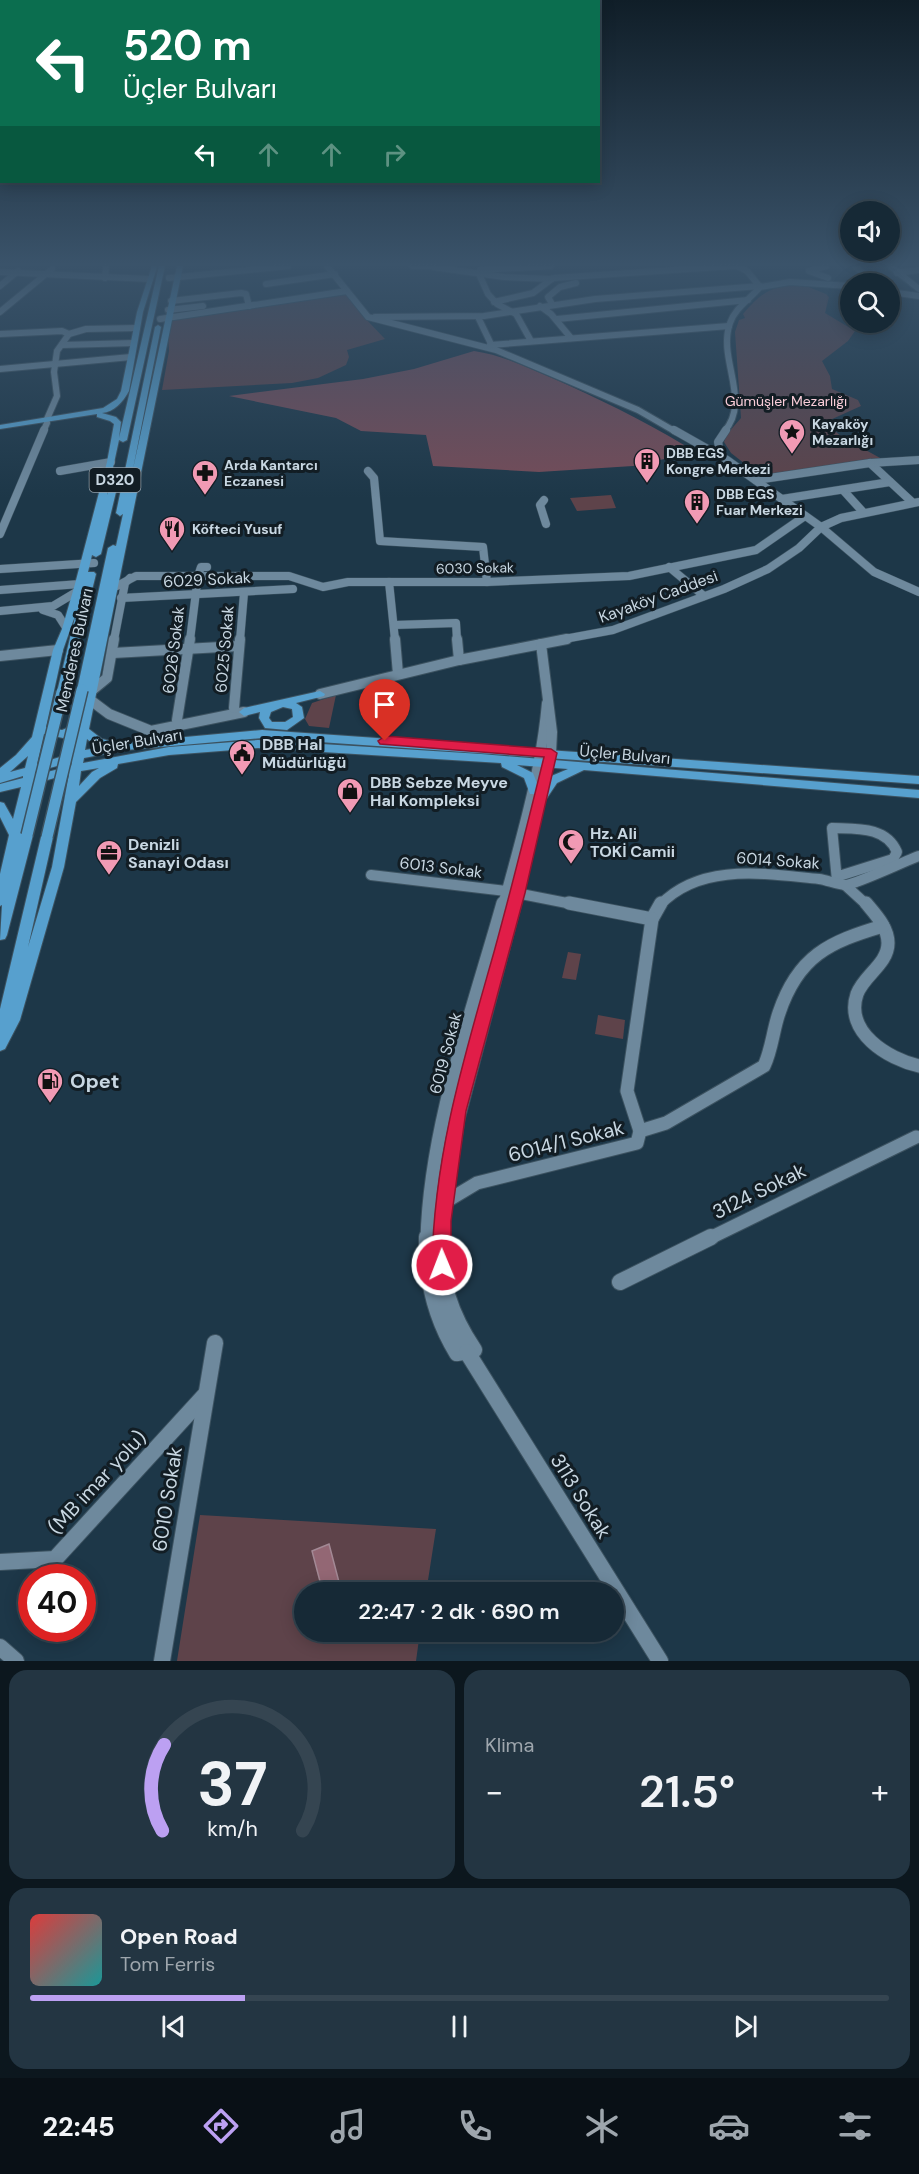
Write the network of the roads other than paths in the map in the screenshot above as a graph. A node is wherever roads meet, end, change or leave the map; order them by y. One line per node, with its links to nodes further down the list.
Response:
1 (134, 343): 11 (main road)
2 (116, 344): 9 (street)
3 (144, 344): 14 (main road, D320)
4 (159, 344): 38 (main road, Menderes Bulvarı / D320)
5 (160, 344): 34 (main road)
6 (477, 344): 10 (street)
7 (515, 344): 10 (street)
8 (730, 344): 19 (street)
9 (62, 345): 12 (street)
10 (489, 346): 19 (street)
11 (131, 357): 12 (street); 15 (main road)
12 (54, 363): 13 (street); 16 (street)
13 (0, 369)
14 (131, 402): 15 (main road); 17 (main road, D320)
15 (102, 413): 16 (main road); 17 (main road); 21 (main road)
16 (47, 421): 18 (main road); 37 (street)
17 (127, 421): 32 (main road, D320)
18 (0, 429)
19 (721, 456): 25 (street)
20 (919, 460): 22 (street)
21 (111, 462): 23 (street); 32 (main road)
22 (870, 463): 25 (street); 26 (street)
23 (60, 471)
24 (368, 471): 47 (street)
25 (756, 480): 29 (street)
26 (890, 482): 27 (street); 30 (street)
27 (843, 490): 29 (street); 31 (street)
28 (544, 500): 35 (street)
29 (782, 500): 33 (street)
30 (915, 502): 31 (street, Kayaköy Caddesi)
31 (863, 512): 36 (street, Kayaköy Caddesi)
32 (102, 516): 39 (main road)
33 (805, 516): 36 (street); 42 (street, 6030 Sokak)
34 (127, 520): 38 (main road); 40 (main road)
35 (546, 524)
36 (821, 527): 52 (street); 55 (street, Kayaköy Caddesi)
37 (0, 534)
38 (115, 536): 69 (main road, Menderes Bulvarı / D320)
39 (90, 563): 43 (street); 48 (main road); 95 (main road, Menderes Bulvarı, bridge)
40 (117, 567): 45 (street, 6030 Sokak); 49 (main road)
41 (207, 567): 44 (street)
42 (669, 567): 47 (street, 6030 Sokak); 55 (street)
43 (0, 569)
44 (198, 576): 45 (street, 6030 Sokak); 46 (street, 6030 Sokak); 54 (street, 6026 Sokak)
45 (133, 577): 49 (street); 56 (street)
46 (389, 582): 47 (street, 6030 Sokak); 59 (street)
47 (488, 582)
48 (79, 587): 51 (street); 57 (street); 60 (main road)
49 (113, 588): 69 (main road)
50 (293, 589): 53 (street, 6029 Sokak)
51 (0, 590)
52 (919, 592)
53 (244, 593): 54 (street, 6029 Sokak); 62 (street, 6025 Sokak)
54 (195, 595): 56 (street, 6029 Sokak); 63 (street, 6026 Sokak)
55 (702, 596): 61 (street, Kayaköy Caddesi)
56 (121, 598): 65 (street)
57 (36, 609): 58 (street); 60 (street)
58 (0, 611)
59 (394, 625): 67 (street); 68 (street)
60 (67, 629): 64 (main road)
61 (541, 644): 67 (street, Kayaköy Caddesi); 82 (street, 6019 Sokak)
62 (239, 646): 63 (street); 72 (street, 6025 Sokak)
63 (189, 648): 65 (street); 76 (street, 6026 Sokak)
64 (58, 650): 66 (street); 77 (main road)
65 (113, 653): 69 (street)
66 (0, 656)
67 (459, 660): 68 (street, Kayaköy Caddesi)
68 (398, 674): 70 (street, Kayaköy Caddesi)
69 (87, 694): 75 (main road); 76 (street); 105 (main road, Menderes Bulvarı / D320, bridge)
70 (320, 694): 71 (main road); 73 (main road)
71 (279, 703): 72 (main road); 73 (main road); 74 (main road)
72 (241, 711): 74 (main road); 76 (street)
73 (299, 715): 74 (main road); 79 (main road)
74 (264, 718): 78 (main road)
75 (85, 726): 77 (main road); 80 (main road); 83 (main road)
76 (179, 726)
77 (39, 729): 85 (main road); 86 (main road)
78 (247, 734): 79 (main road, Üçler Bulvarı); 80 (main road, Üçler Bulvarı)
79 (325, 736): 82 (main road, Üçler Bulvarı)
80 (127, 753): 81 (main road, Üçler Bulvarı); 83 (main road, Üçler Bulvarı); 93 (main road)
81 (481, 758): 82 (main road, Üçler Bulvarı); 90 (main road)
82 (546, 758): 84 (main road, Üçler Bulvarı); 88 (main road, Üçler Bulvarı); 90 (street, 6019 Sokak)
83 (79, 761): 86 (main road, Üçler Bulvarı); 93 (main road)
84 (603, 769): 90 (main road); 91 (main road, Üçler Bulvarı)
85 (0, 774)
86 (29, 776): 87 (main road); 89 (main road); 92 (main road)
87 (0, 779)
88 (919, 780)
89 (0, 788)
90 (539, 793): 100 (street, 6019 Sokak)
91 (919, 794)
92 (23, 801): 93 (main road); 95 (main road)
93 (72, 802): 106 (main road)
94 (0, 806): 95 (main road)
95 (22, 836): 98 (main road); 104 (main road, Menderes Bulvarı)
96 (919, 856): 99 (street, 6014 Sokak)
97 (371, 875): 100 (street, 6013 Sokak)
98 (2, 880): 101 (main road)
99 (840, 881): 99 (street); 102 (street, 6014 Sokak); 103 (street)
100 (512, 892): 102 (street); 110 (street, 6019 Sokak); 111 (street, 6019 Sokak)
101 (0, 901)
102 (652, 919): 108 (street, 6014/1 Sokak)
103 (883, 926): 107 (street); 108 (street)
104 (0, 935)
105 (0, 1038)
106 (0, 1045)
107 (919, 1066)
108 (640, 1131): 110 (street, 6014/1 Sokak)
109 (916, 1137): 112 (street, 3124 Sokak)
110 (444, 1203): 111 (street, 6014/1 Sokak); 114 (street, 6019 Sokak)
111 (429, 1212): 114 (street, 6019 Sokak)
112 (620, 1282)
113 (215, 1343): 115 (street, 6010 Sokak)
114 (466, 1352): 120 (street, 3113 Sokak)
115 (206, 1394): 116 (street, (MB imar yolu)); 119 (street, 6010 Sokak)
116 (0, 1562)
117 (0, 1647): 118 (street)
118 (16, 1661)
119 (162, 1661)
120 (660, 1661)

